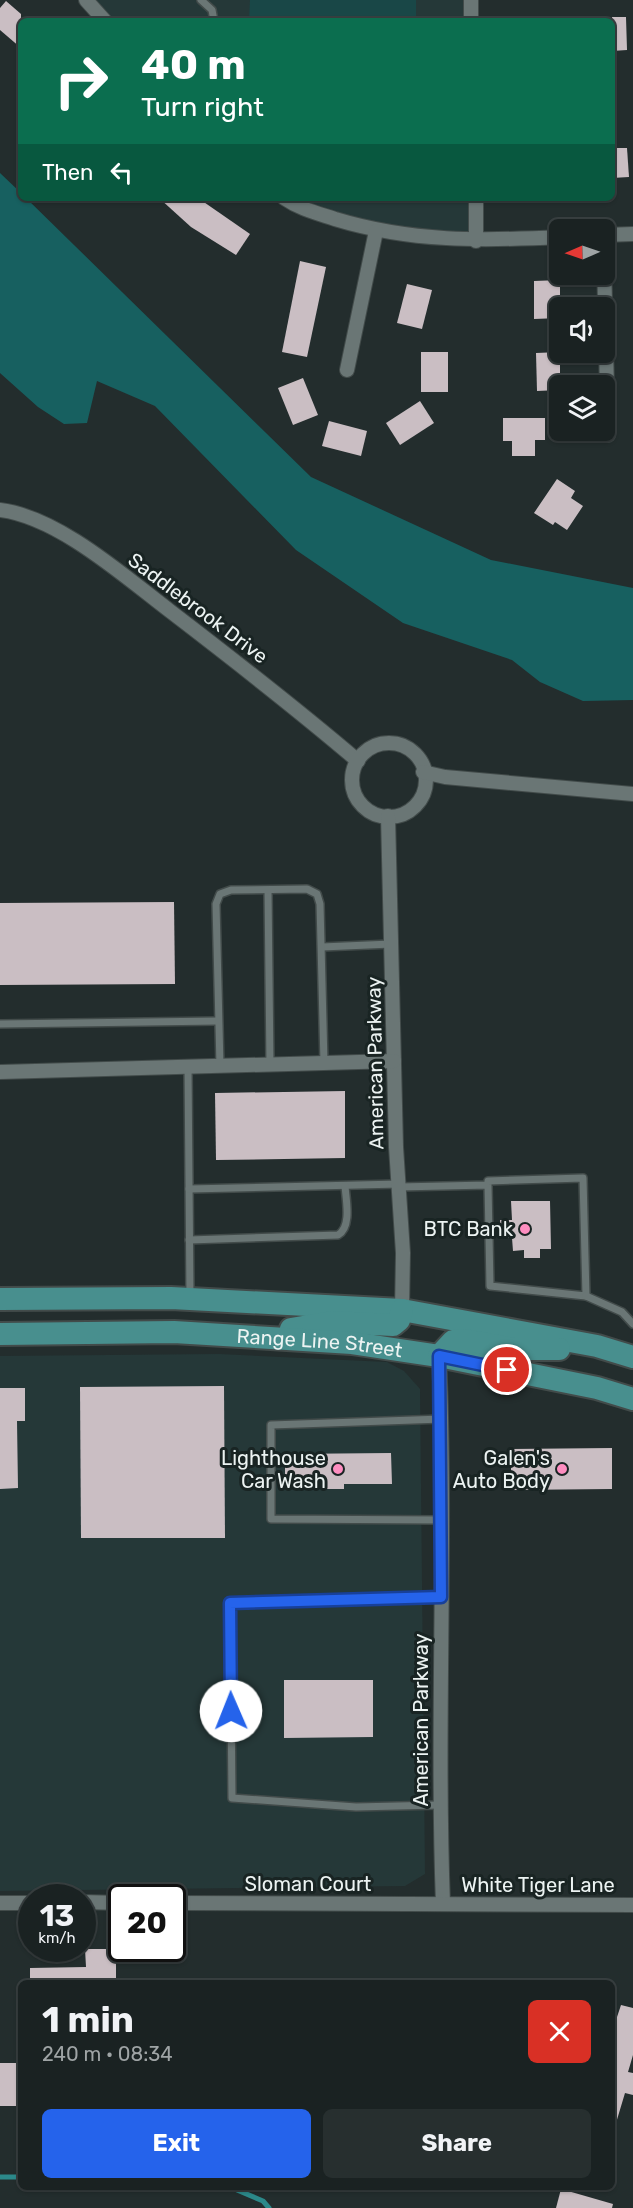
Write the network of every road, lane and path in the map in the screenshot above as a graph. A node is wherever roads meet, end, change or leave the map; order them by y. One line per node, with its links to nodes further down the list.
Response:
1 (86, 0): 4 (street)
2 (201, 0): 5 (lane)
3 (471, 0): 6 (street)
4 (102, 18)
5 (214, 18)
6 (471, 18)
7 (289, 201): 9 (street)
8 (476, 201): 13 (street)
9 (376, 231): 13 (street); 15 (street)
10 (633, 234): 11 (street)
11 (615, 235)
12 (549, 238): 13 (street)
13 (476, 241)
14 (605, 285): 16 (street)
15 (347, 370)
16 (607, 375)
17 (0, 510): 18 (street, Saddlebrook Drive)
18 (358, 761): 19 (street); 21 (street)
19 (423, 772): 20 (street); 21 (street)
20 (633, 794)
21 (388, 816): 23 (street, American Parkway)
22 (268, 890): 24 (lane); 25 (lane); 29 (lane)
23 (391, 944): 24 (lane); 27 (street, American Parkway)
24 (321, 947): 28 (lane)
25 (218, 1021): 26 (lane); 30 (lane)
26 (0, 1024)
27 (394, 1062): 28 (street); 35 (street, American Parkway)
28 (324, 1063): 29 (street)
29 (270, 1065): 30 (street)
30 (220, 1066): 31 (street)
31 (188, 1067): 32 (street); 36 (lane)
32 (0, 1072)
33 (488, 1185): 35 (lane); 38 (lane); 38 (lane)
34 (345, 1186): 35 (lane); 36 (lane); 37 (lane)
35 (399, 1186): 41 (street, American Parkway)
36 (189, 1189): 37 (lane)
37 (189, 1240): 40 (lane)
38 (586, 1296): 42 (lane)
39 (0, 1299): 40 (main road, Range Line Street)
40 (190, 1299): 41 (main road, Range Line Street)
41 (402, 1310): 44 (main road); 45 (main road, Range Line Street)
42 (633, 1324)
43 (0, 1334): 44 (main road, Range Line Street)
44 (251, 1336): 46 (main road, Range Line Street)
45 (608, 1349): 46 (main road); 47 (main road, Range Line Street)
46 (439, 1356): 48 (main road, Range Line Street); 49 (street, American Parkway)
47 (633, 1357)
48 (633, 1399)
49 (442, 1419): 50 (street, American Parkway); 50 (lane)
50 (441, 1521): 51 (street, American Parkway)
51 (441, 1597): 52 (street, American Parkway); 52 (lane)
52 (439, 1805): 56 (street, American Parkway)
53 (0, 1903): 54 (street)
54 (18, 1903)
55 (186, 1903): 56 (street, Sloman Court)
56 (443, 1904): 57 (street, White Tiger Lane)
57 (633, 1905)

